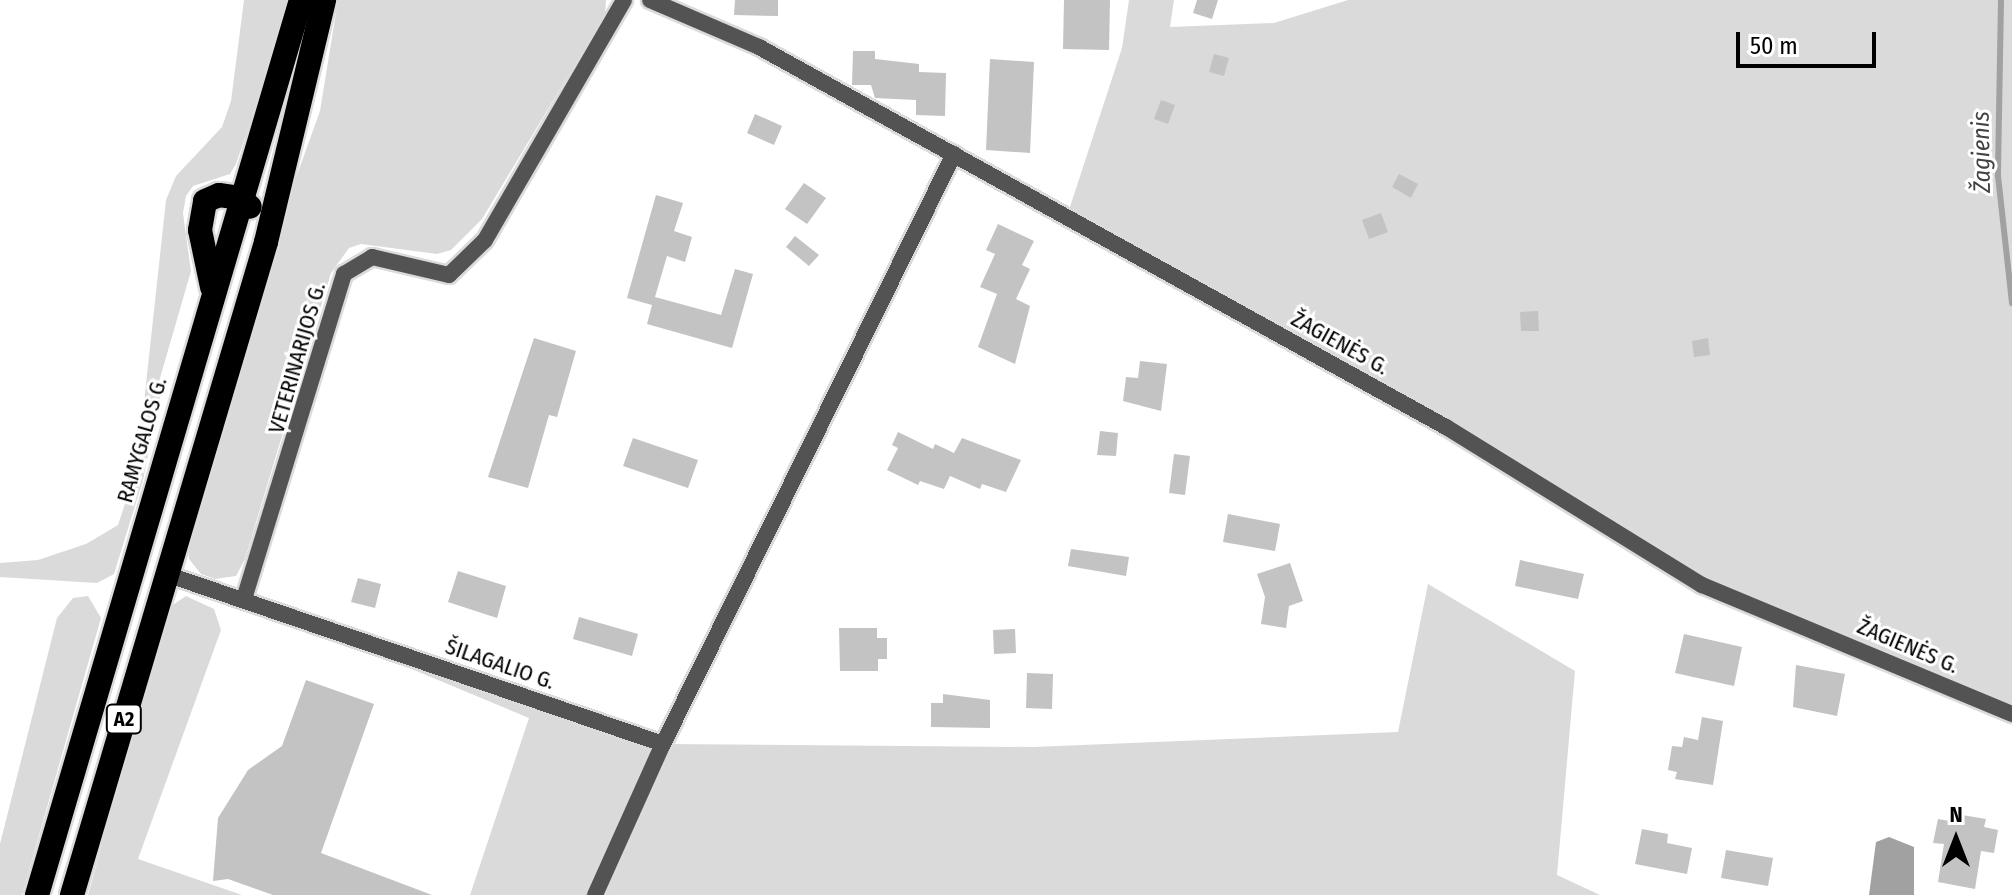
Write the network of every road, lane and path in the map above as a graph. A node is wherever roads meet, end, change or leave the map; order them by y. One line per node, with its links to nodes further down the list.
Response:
1 (301, 0): 6 (highway, RAMYGALOS G. / A2)
2 (324, 0): 7 (highway, A2)
3 (624, 0): 10 (street, VETERINARIJOS G.)
4 (650, 0): 5 (street, ŽAGIENĖS G.)
5 (954, 154): 11 (street, ŽAGIENĖS G.); 12 (street)
6 (240, 198): 7 (highway); 8 (highway, RAMYGALOS G. / A2); 8 (highway)
7 (266, 242): 9 (highway, A2)
8 (212, 289): 14 (highway, RAMYGALOS G. / A2)
9 (166, 574): 10 (street, ŠILAGALIO G.); 13 (highway, A2)
10 (244, 599): 12 (street, ŠILAGALIO G.)
11 (2012, 714)
12 (663, 744): 15 (street)
13 (76, 889)
14 (39, 892)
15 (595, 895)

